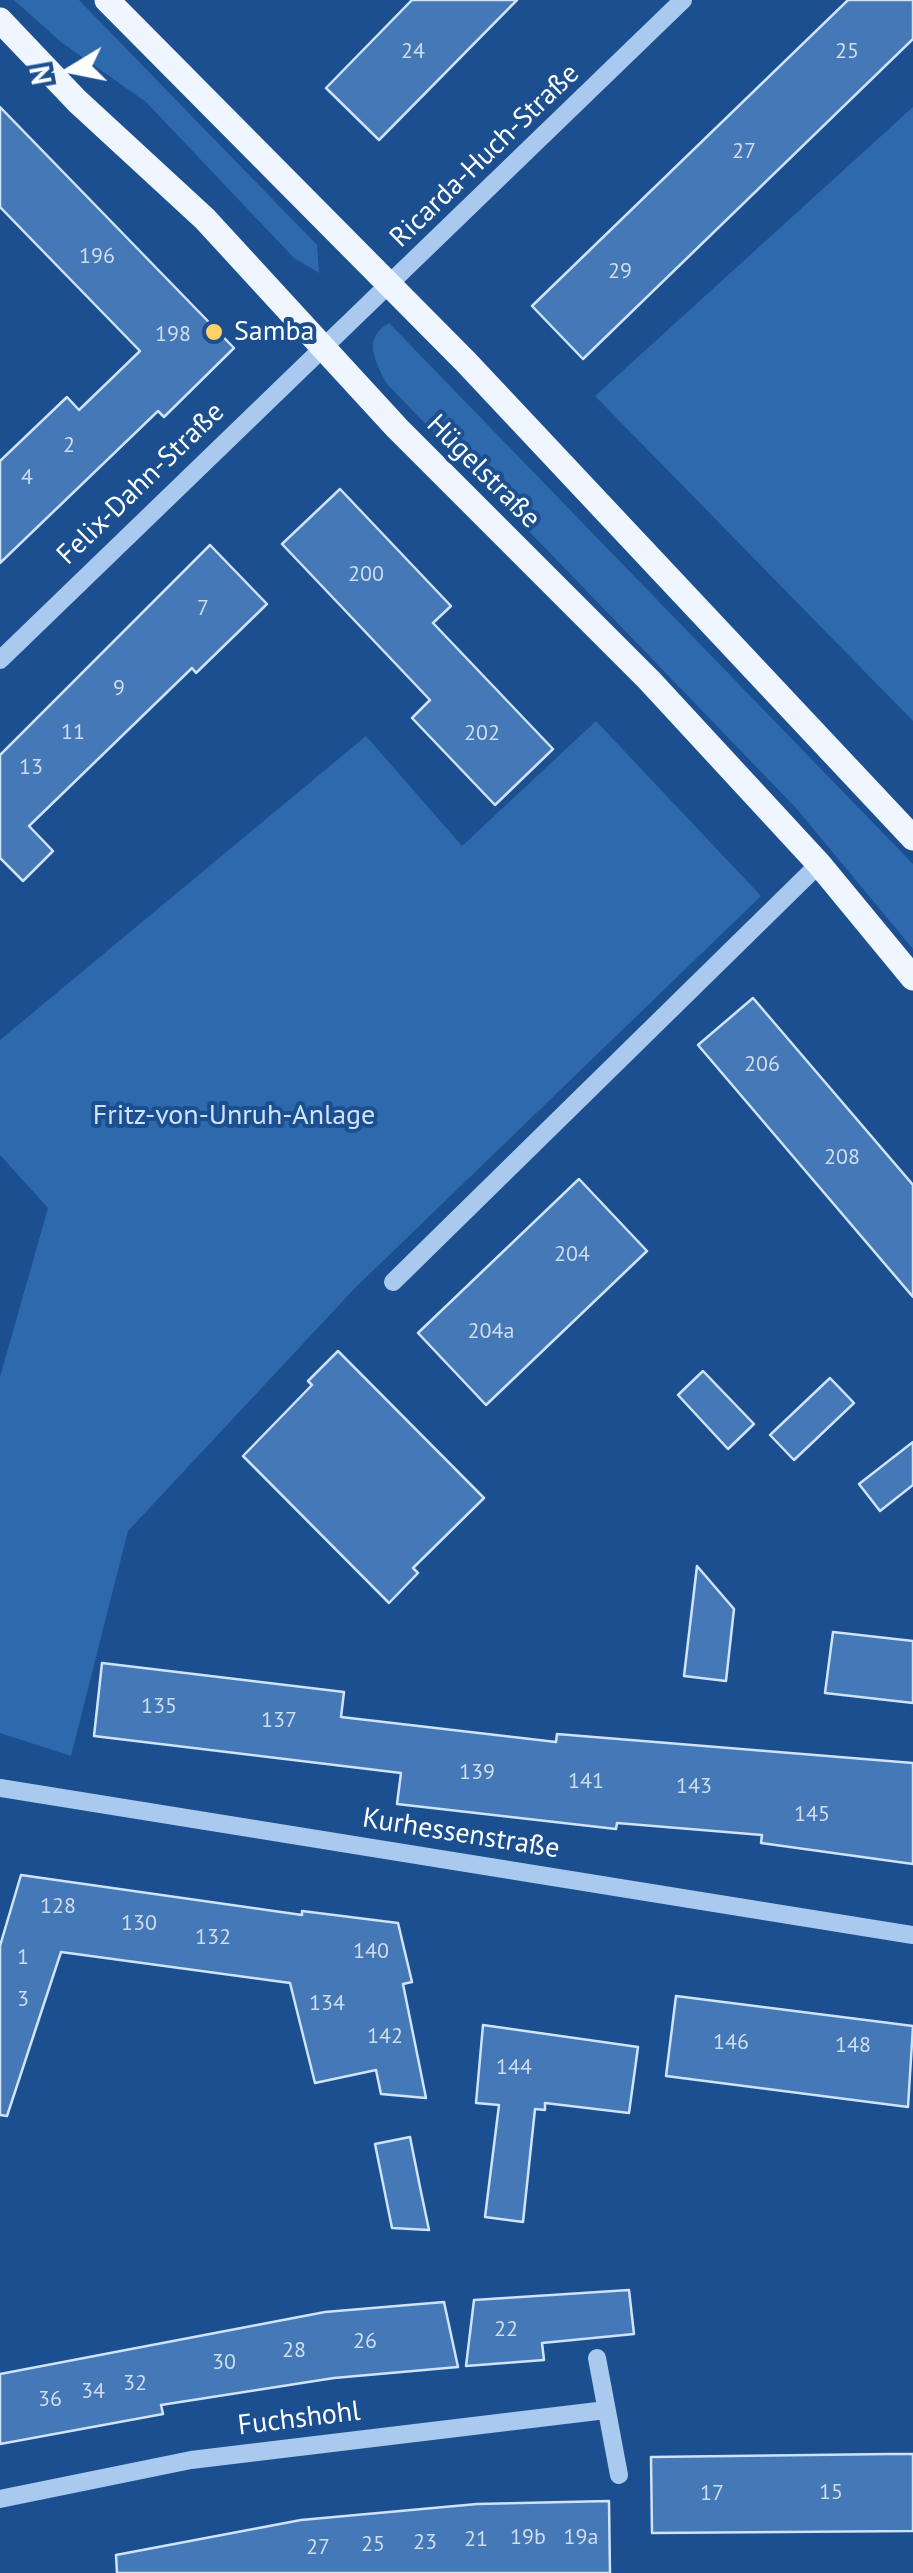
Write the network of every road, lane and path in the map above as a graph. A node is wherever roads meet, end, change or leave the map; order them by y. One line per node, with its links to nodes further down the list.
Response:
1 (107, 0): 4 (main road)
2 (683, 0): 4 (street, Ricarda-Huch-Straße)
3 (0, 20): 5 (main road, Hügelstraße)
4 (390, 286): 5 (street, Ricarda-Huch-Straße); 7 (main road)
5 (322, 348): 6 (street, Felix-Dahn-Straße); 8 (main road, Hügelstraße)
6 (0, 660)
7 (913, 838)
8 (818, 864): 9 (main road, Hügelstraße); 10 (street)
9 (913, 978)
10 (392, 1282)
11 (0, 1788): 12 (street, Kurhessenstraße)
12 (913, 1935)
13 (597, 2358): 14 (street)
14 (606, 2410): 15 (street); 16 (street, Fuchshohl)
15 (619, 2474)
16 (0, 2499)

